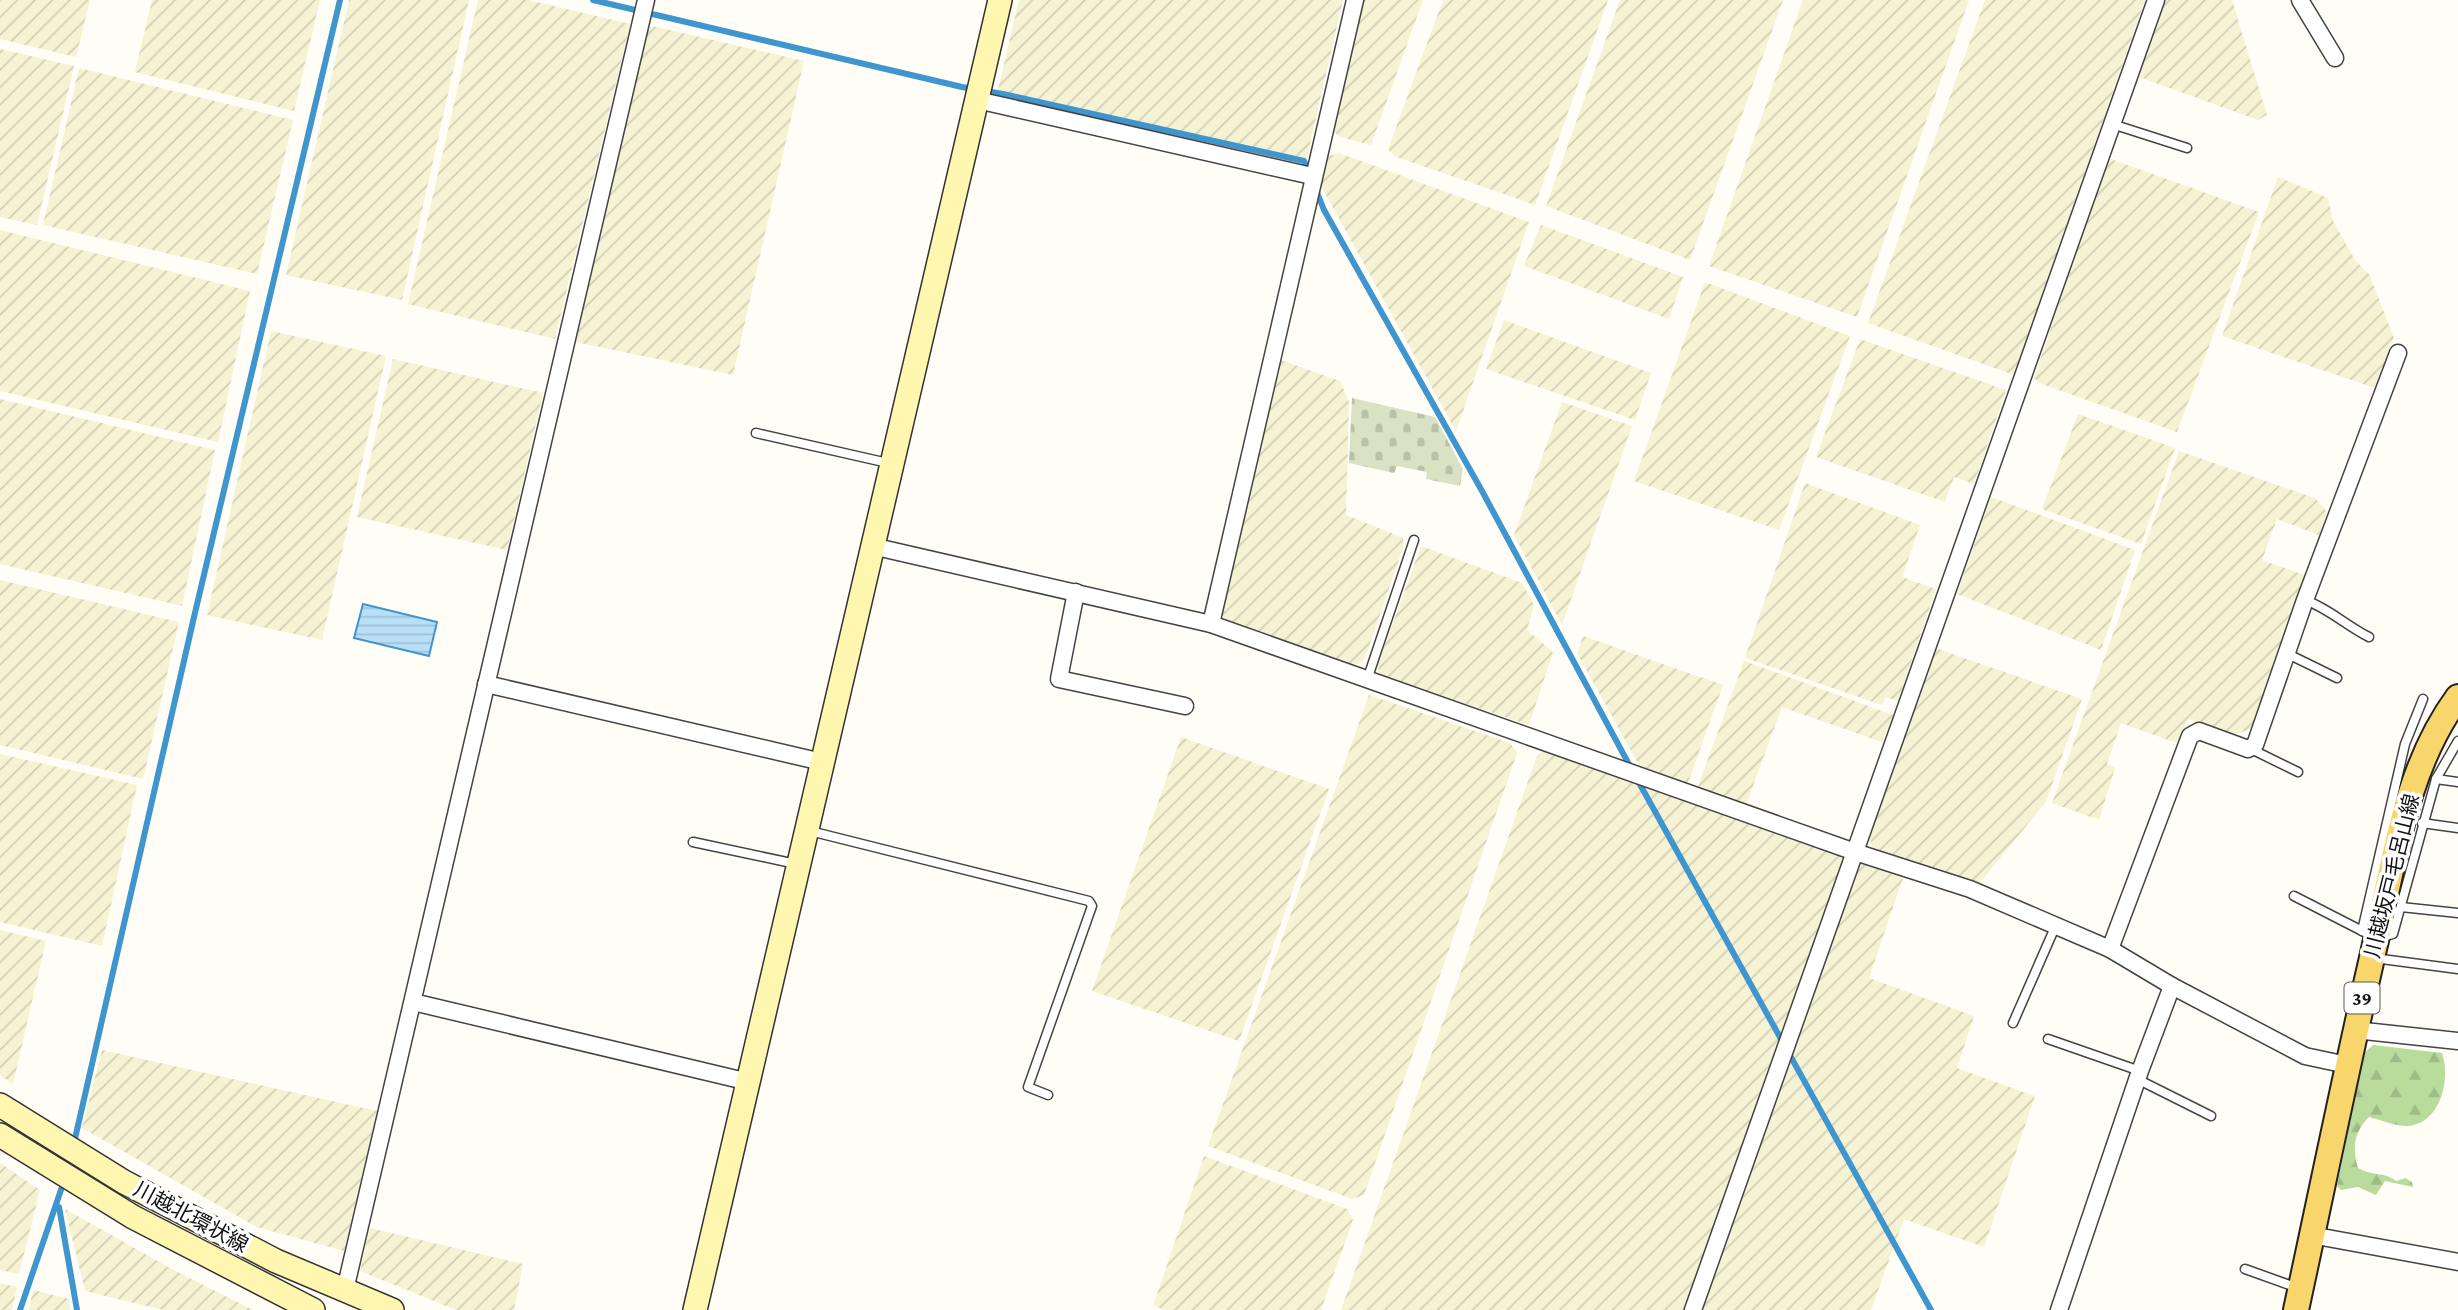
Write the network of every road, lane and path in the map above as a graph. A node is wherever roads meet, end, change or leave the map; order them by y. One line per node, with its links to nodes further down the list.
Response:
1 (646, 0): 23 (street)
2 (1000, 0): 7 (street)
3 (1355, 0): 10 (street)
4 (2156, 0): 8 (street)
5 (2300, 0): 6 (street)
6 (2335, 58)
7 (979, 91): 10 (street); 13 (street)
8 (2112, 124): 9 (lane); 37 (street)
9 (2187, 148)
10 (1312, 176): 18 (street)
11 (2398, 353): 17 (street)
12 (756, 433): 13 (lane)
13 (891, 464): 15 (street)
14 (1414, 540): 22 (lane)
15 (872, 546): 16 (street); 29 (street)
16 (1076, 592): 18 (street); 26 (street)
17 (2305, 600): 19 (lane); 20 (street)
18 (1211, 624): 22 (street)
19 (2369, 637)
20 (2286, 653): 21 (lane); 28 (street)
21 (2336, 678)
22 (1367, 680): 37 (street)
23 (486, 684): 29 (street); 47 (street)
24 (2458, 697): 43 (main road, 川越坂戸毛呂山線 / 39)
25 (2423, 699): 43 (lane)
26 (1185, 706)
27 (2458, 741): 31 (lane)
28 (2251, 749): 30 (lane); 44 (street)
29 (822, 762): 35 (street)
30 (2298, 772)
31 (2436, 779): 32 (lane); 33 (lane)
32 (2458, 782)
33 (2422, 823): 34 (lane); 40 (lane)
34 (2458, 828)
35 (807, 830): 38 (street); 55 (lane)
36 (693, 842): 38 (lane)
37 (1856, 852): 42 (street); 67 (street)
38 (799, 864): 54 (street)
39 (2294, 896): 43 (lane)
40 (2401, 907): 41 (lane); 43 (lane)
41 (2458, 913)
42 (2056, 925): 44 (street); 48 (lane)
43 (2370, 942): 45 (lane); 49 (main road, 川越坂戸毛呂山線 / 39)
44 (2110, 949): 46 (street)
45 (2458, 969)
46 (2172, 986): 52 (street); 53 (street)
47 (413, 1002): 54 (street); 62 (street)
48 (2013, 1023)
49 (2355, 1030): 51 (street); 52 (main road, 川越坂戸毛呂山線 / 39)
50 (2048, 1039): 53 (lane)
51 (2458, 1041)
52 (2347, 1065): 59 (main road, 川越坂戸毛呂山線 / 39)
53 (2138, 1075): 57 (lane); 68 (street)
54 (749, 1083): 66 (street)
55 (1048, 1095)
56 (0, 1105): 62 (street, 川越北環状線)
57 (2211, 1116)
58 (0, 1135): 64 (street, 川越北環状線)
59 (2311, 1235): 60 (street); 63 (main road, 川越坂戸毛呂山線 / 39)
60 (2458, 1262)
61 (2245, 1269): 63 (lane)
62 (345, 1290): 65 (street, 川越北環状線)
63 (2298, 1300)
64 (313, 1310)
65 (392, 1310)
66 (695, 1310)
67 (1693, 1310)
68 (2059, 1310)

